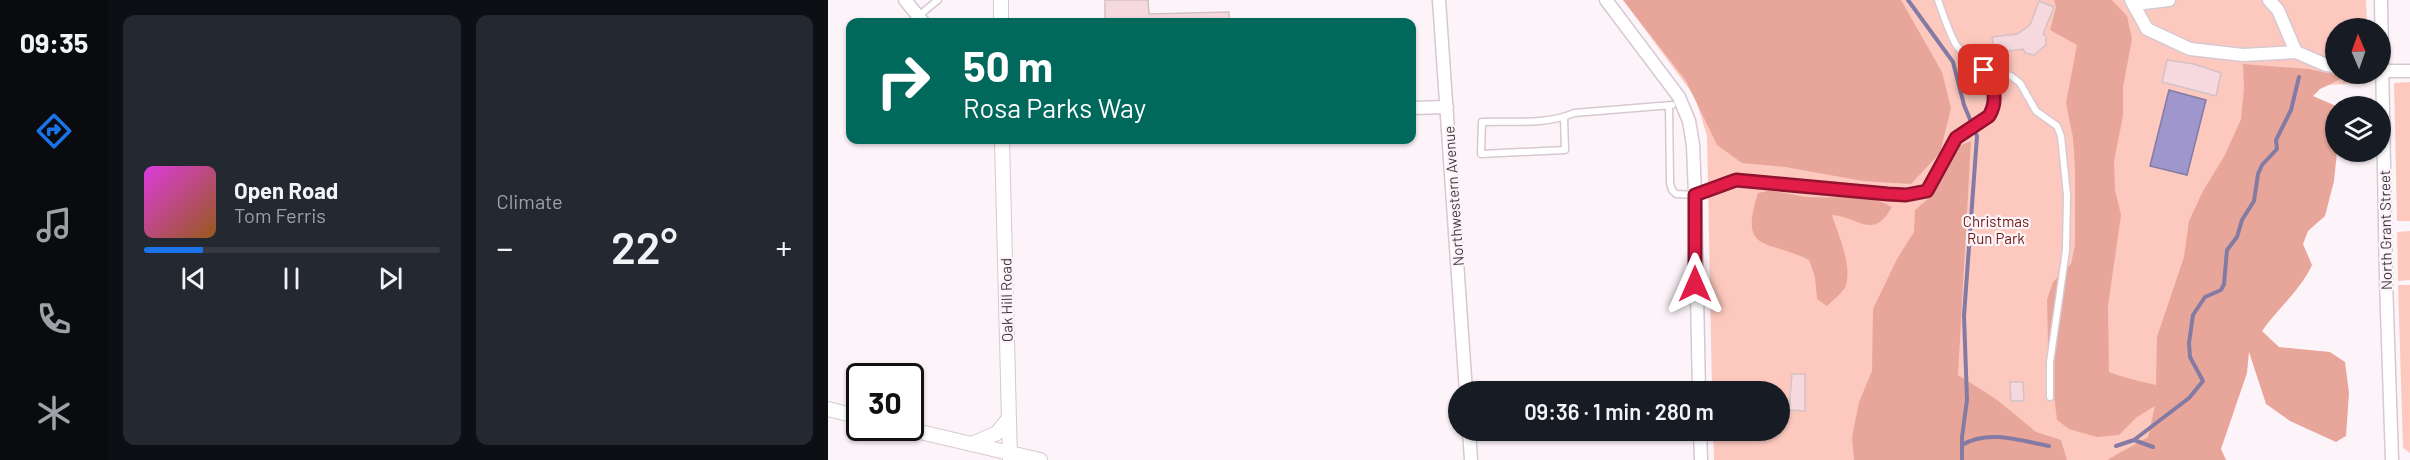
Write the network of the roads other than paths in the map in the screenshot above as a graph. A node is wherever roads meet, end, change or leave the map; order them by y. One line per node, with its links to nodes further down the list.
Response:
1 (905, 0): 11 (street)
2 (938, 0): 12 (lane)
3 (1000, 0): 13 (street)
4 (1439, 0): 22 (street, Northwestern Avenue)
5 (1606, 0): 21 (street)
6 (1938, 0): 17 (lane)
7 (2169, 0): 10 (street)
8 (2269, 0): 15 (street)
9 (2380, 0): 14 (street, North Grant Street)
10 (2133, 2): 15 (street)
11 (917, 18)
12 (920, 18)
13 (1001, 18)
14 (2380, 18)
15 (2296, 52): 16 (street)
16 (2325, 65)
17 (1984, 70): 26 (lane); 29 (lane)
18 (2410, 71): 19 (street)
19 (2391, 72)
20 (2382, 84): 41 (street, North Grant Street)
21 (1676, 105): 24 (lane); 26 (street); 26 (lane)
22 (1447, 107): 23 (street); 27 (street, Northwestern Avenue)
23 (1416, 108)
24 (1563, 118): 24 (lane)
25 (1002, 144): 32 (street, Oak Hill Road)
26 (1695, 195): 28 (street)
27 (1465, 381)
28 (1699, 381)
29 (2050, 397)
30 (828, 409): 31 (street)
31 (846, 414)
32 (1009, 418): 36 (street); 37 (street, Oak Hill Road)
33 (924, 433): 36 (street)
34 (1470, 441): 39 (street)
35 (1700, 441): 40 (street)
36 (972, 444): 37 (street)
37 (1010, 457): 38 (street)
38 (1040, 460)
39 (1471, 460)
40 (1701, 460)
41 (2392, 460)

